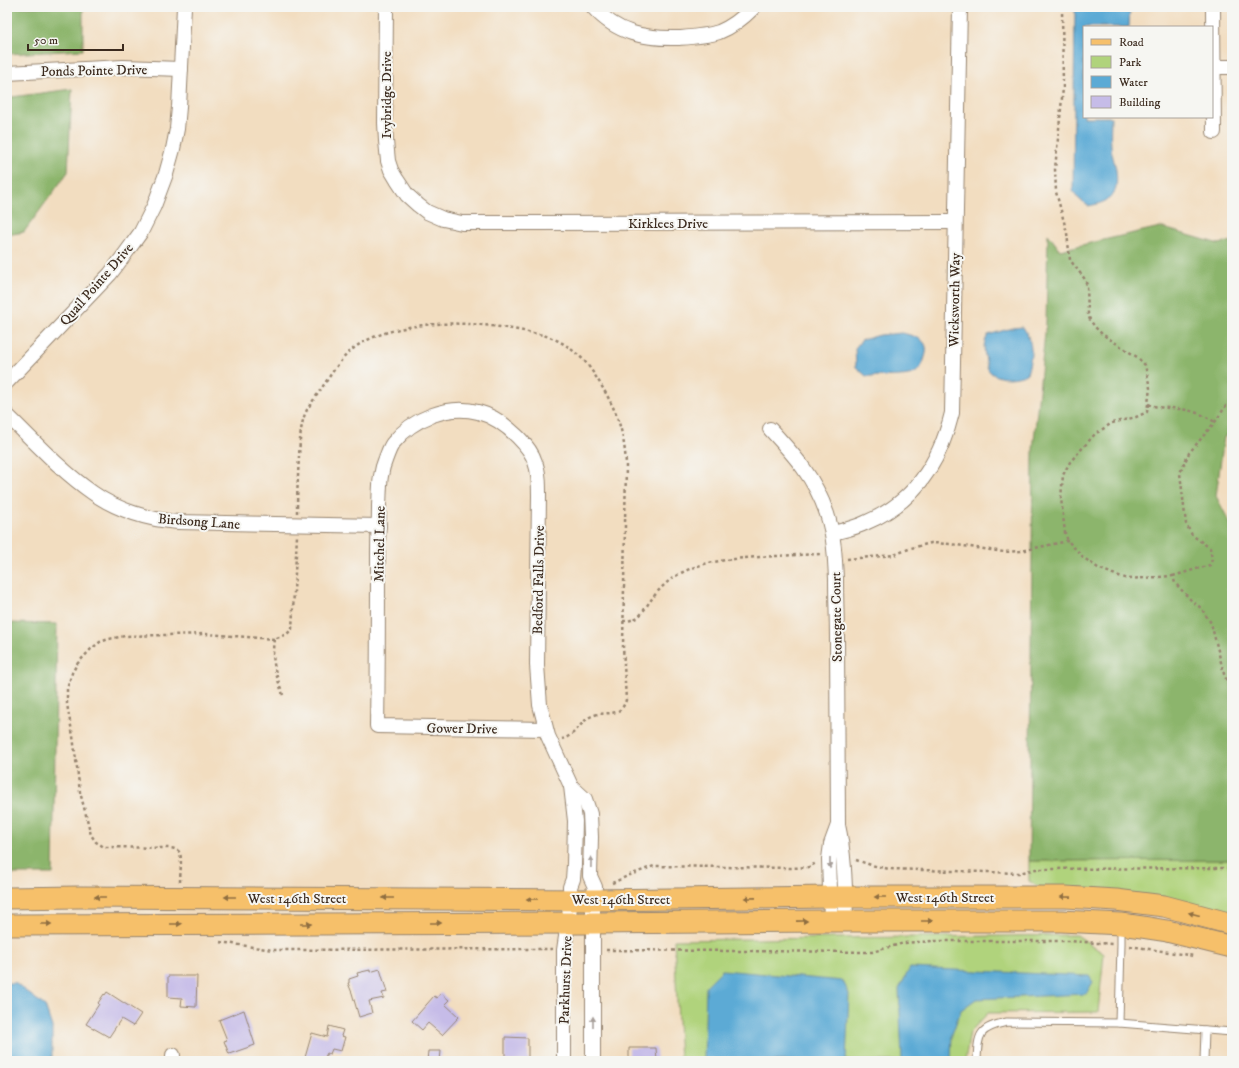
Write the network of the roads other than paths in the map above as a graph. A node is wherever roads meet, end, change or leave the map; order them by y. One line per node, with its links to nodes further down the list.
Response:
1 (184, 7): 9 (street, Quail Pointe Drive)
2 (386, 7): 12 (street, Ivybridge Drive)
3 (593, 7): 4 (street)
4 (754, 7)
5 (960, 7): 13 (street, Wicksworth Way)
6 (1214, 7): 7 (street)
7 (1213, 67): 8 (street); 11 (street)
8 (1232, 67)
9 (181, 69): 10 (street, Ponds Pointe Drive); 14 (street, Quail Pointe Drive)
10 (7, 73)
11 (1214, 132)
12 (396, 180): 13 (street, Kirklees Drive)
13 (955, 222): 19 (street, Wicksworth Way)
14 (7, 382)
15 (462, 410): 18 (street, Mitchel Lane); 21 (street, Bedford Falls Drive)
16 (7, 414): 18 (street, Birdsong Lane)
17 (770, 429): 19 (street, Stonegate Court)
18 (378, 526): 20 (street, Mitchel Lane)
19 (833, 532): 23 (street, Stonegate Court)
20 (378, 726): 21 (street, Gower Drive)
21 (546, 729): 22 (street, Bedford Falls Drive)
22 (571, 786): 25 (street, Bedford Falls Drive); 26 (street, Bedford Falls Drive, one-way to 22)
23 (837, 897): 26 (main road, West 146th Street, one-way to 26); 27 (street, Stonegate Court); 31 (main road, West 146th Street, one-way to 23)
24 (7, 898): 25 (main road, West 146th Street, one-way to 24)
25 (571, 899): 26 (main road, West 146th Street); 28 (street, Parkhurst Drive)
26 (593, 900): 29 (street, Parkhurst Drive)
27 (838, 921): 29 (main road, West 146th Street, one-way to 27); 30 (main road, West 146th Street, one-way to 30)
28 (568, 923): 29 (main road, West 146th Street); 32 (main road, West 146th Street, one-way to 28); 37 (street, Parkhurst Drive)
29 (593, 923): 38 (street, Parkhurst Drive, one-way to 29)
30 (1121, 924): 33 (main road, West 146th Street); 34 (lane)
31 (1232, 924)
32 (7, 925)
33 (1232, 947)
34 (1119, 1023): 35 (lane); 39 (lane)
35 (1205, 1030): 36 (lane); 40 (lane)
36 (1232, 1032)
37 (564, 1061)
38 (593, 1061)
39 (977, 1061)
40 (1204, 1061)

